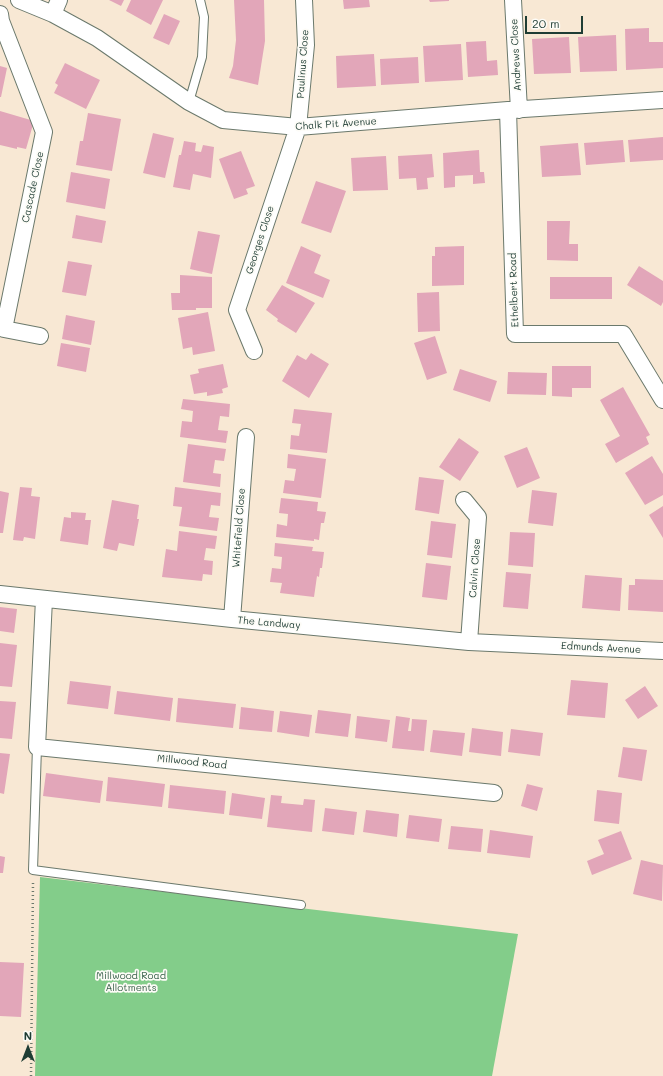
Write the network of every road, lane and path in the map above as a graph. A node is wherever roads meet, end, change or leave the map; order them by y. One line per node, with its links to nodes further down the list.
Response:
1 (19, 0): 5 (street, Chalk Pit Avenue)
2 (200, 0): 8 (lane)
3 (304, 0): 10 (street, Paulinus Close)
4 (513, 0): 9 (street, Andrews Close)
5 (56, 7): 8 (street, Chalk Pit Avenue)
6 (0, 14): 11 (street, Cascade Close)
7 (663, 100): 9 (street, Chalk Pit Avenue)
8 (189, 102): 10 (street, Chalk Pit Avenue)
9 (514, 110): 10 (street, Chalk Pit Avenue); 13 (street, Ethelbert Road)
10 (298, 128): 12 (street, Georges Close)
11 (40, 336)
12 (254, 351)
13 (663, 400)
14 (246, 437): 18 (street, Whitefield Close)
15 (464, 500): 19 (street, Calvin Close)
16 (0, 594): 17 (street, The Landway)
17 (44, 599): 18 (street, The Landway); 22 (street)
18 (232, 620): 19 (street, The Landway)
19 (470, 642): 20 (street, The Landway)
20 (539, 645): 21 (street, Edmunds Avenue)
21 (663, 651)
22 (37, 747): 23 (street, Millwood Road); 24 (lane)
23 (494, 793)
24 (33, 870): 25 (lane); 26 (path)
25 (301, 905)
26 (31, 1076)

